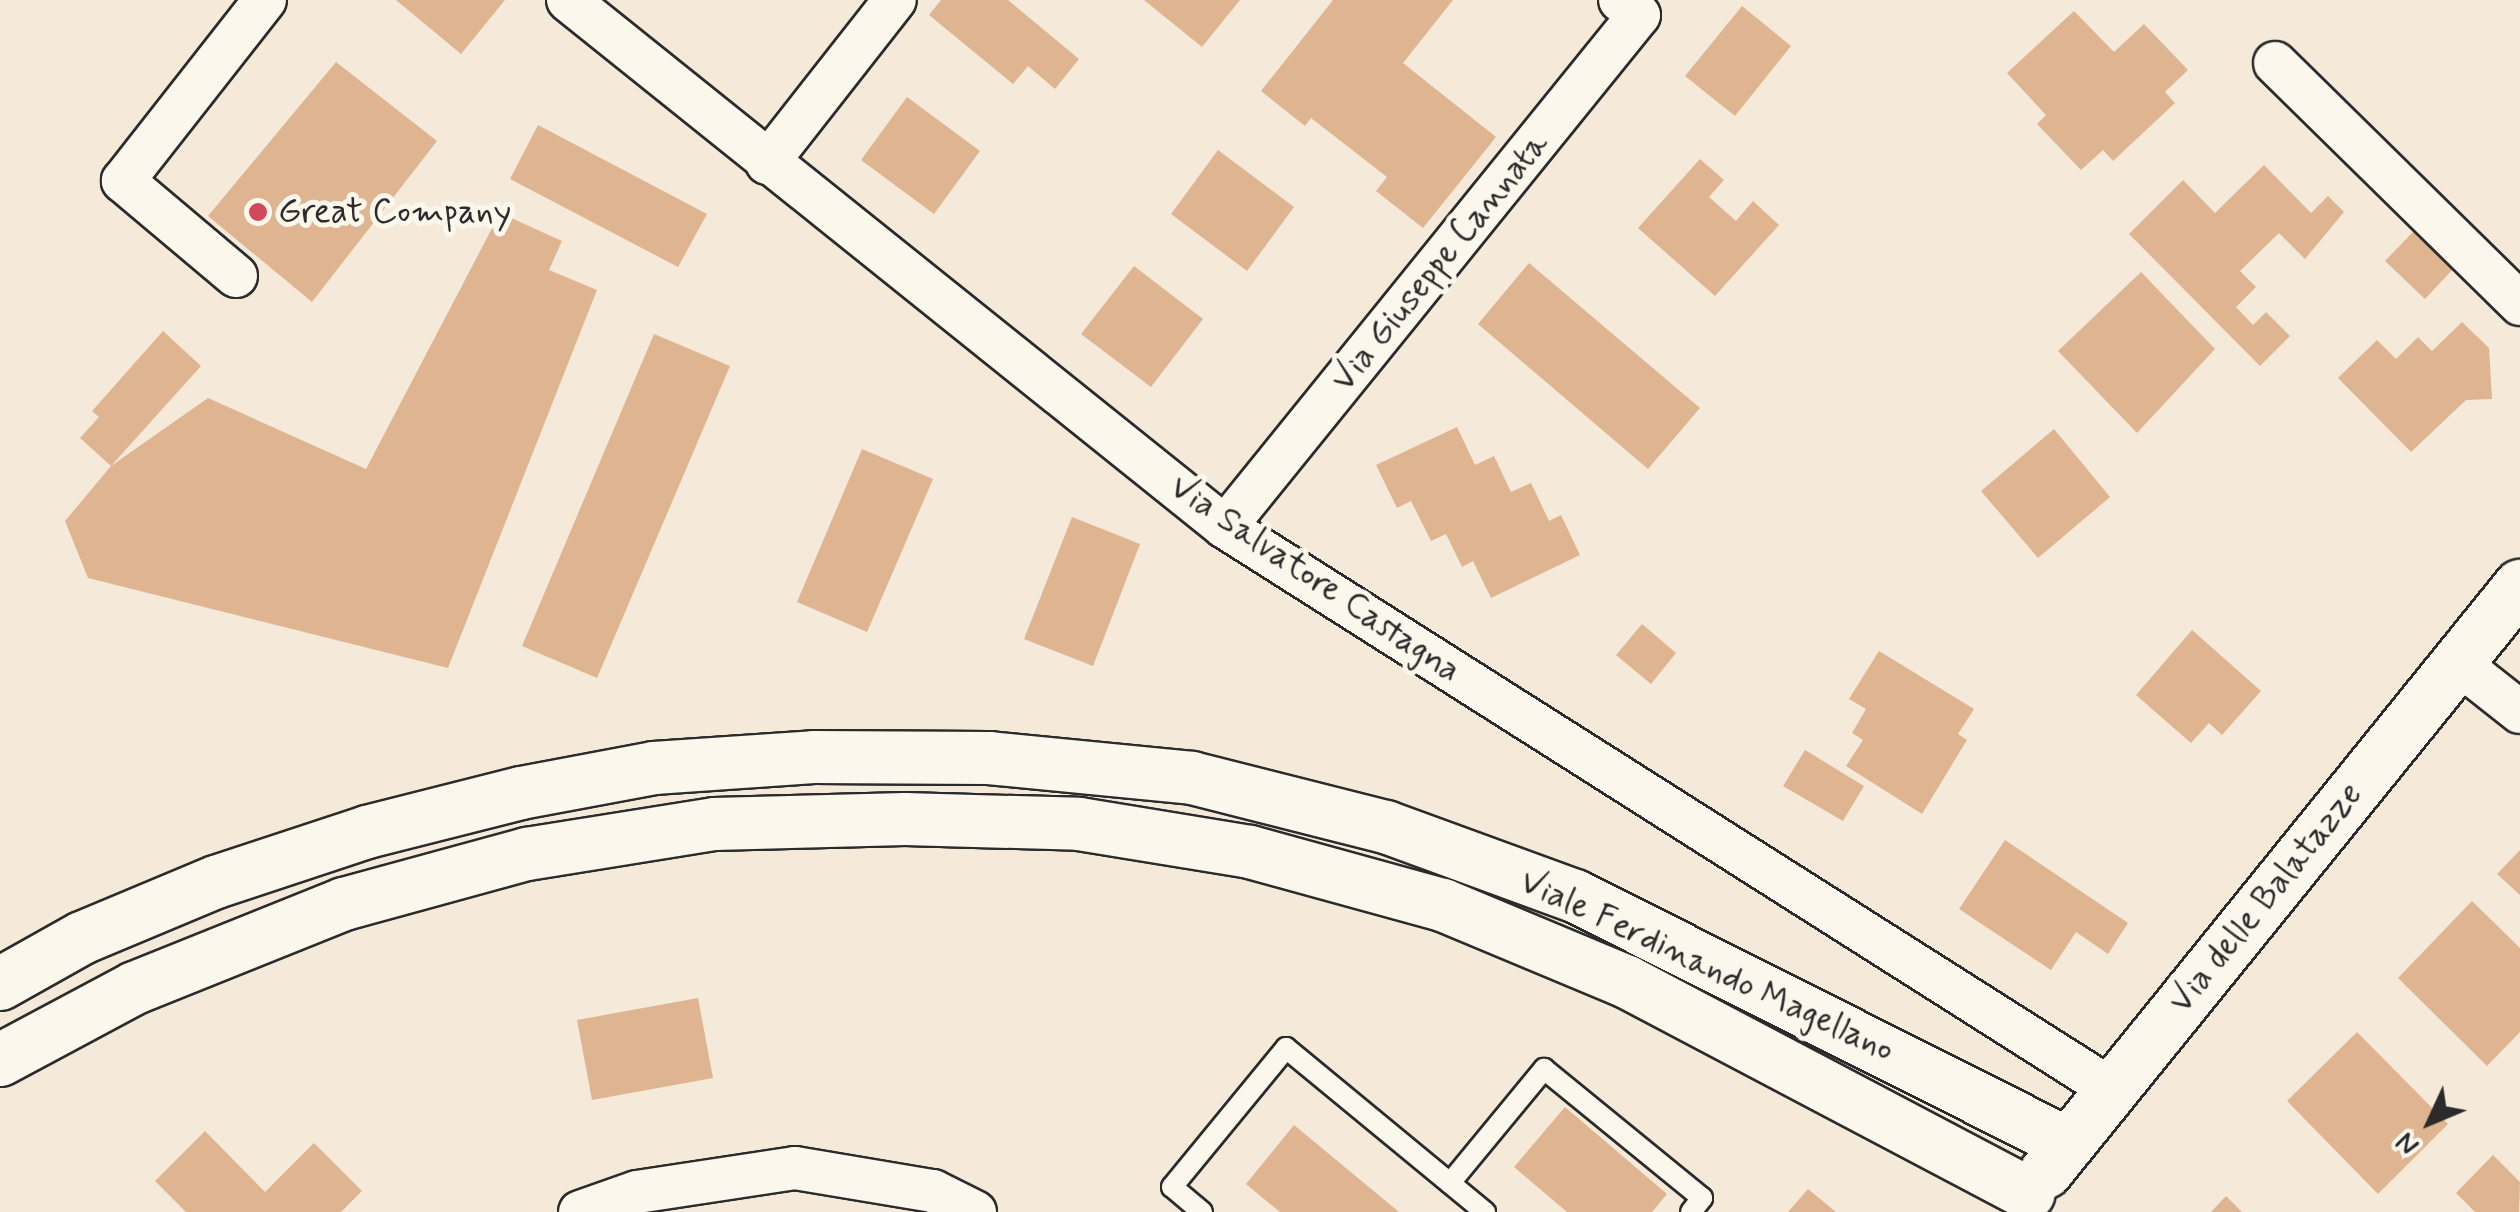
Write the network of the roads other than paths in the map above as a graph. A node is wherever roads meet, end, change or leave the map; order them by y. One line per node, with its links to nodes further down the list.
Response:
1 (265, 0): 7 (street)
2 (568, 0): 6 (street, Via Salvatore Castagna)
3 (896, 0): 6 (street)
4 (1620, 0): 9 (street, Via Giuseppe Cannata)
5 (2275, 63): 8 (street)
6 (767, 162): 9 (street, Via Salvatore Castagna)
7 (236, 276)
8 (2520, 304)
9 (1225, 527): 15 (street, Via Salvatore Castagna)
10 (2520, 586): 11 (street, Via delle Balatazze)
11 (2458, 663): 12 (street); 15 (street, Via delle Balatazze)
12 (2520, 712)
13 (0, 984): 16 (street, Viale Ferdinando Magellano)
14 (0, 1060): 19 (street, Viale Ferdinando Magellano)
15 (2111, 1089): 16 (street, Via delle Balatazze)
16 (2068, 1144): 19 (street, Via delle Balatazze)
17 (1450, 1183): 22 (lane); 23 (lane); 24 (lane)
18 (721, 1195): 20 (street); 21 (street)
19 (2022, 1203)
20 (580, 1212)
21 (975, 1212)
22 (1202, 1212)
23 (1486, 1212)
24 (1691, 1212)

